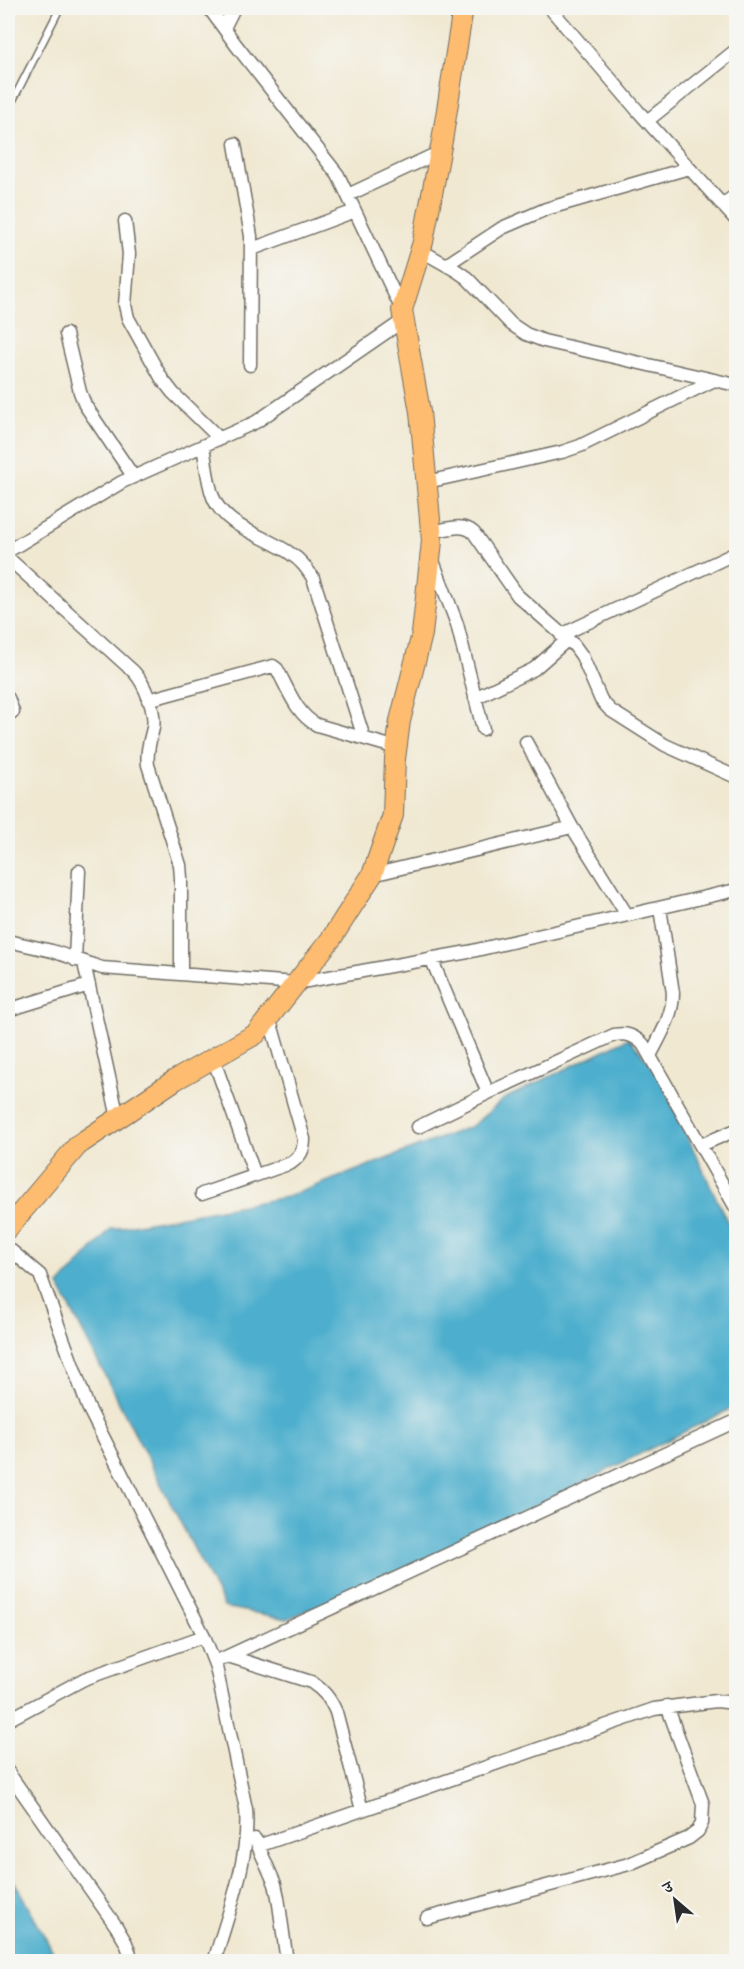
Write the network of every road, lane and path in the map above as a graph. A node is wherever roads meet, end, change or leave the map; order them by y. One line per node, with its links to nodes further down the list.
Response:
1 (60, 8): 8 (lane)
2 (209, 8): 6 (street)
3 (234, 8): 6 (street)
4 (463, 8): 11 (main road)
5 (550, 8): 9 (street)
6 (224, 28): 13 (street)
7 (736, 50): 9 (street)
8 (8, 110)
9 (647, 121): 12 (street)
10 (234, 144): 19 (street)
11 (440, 152): 13 (street); 20 (main road)
12 (689, 168): 15 (street); 21 (street)
13 (348, 195): 16 (street)
14 (736, 195): 15 (street)
15 (722, 205): 17 (street)
16 (355, 211): 19 (street); 22 (street)
17 (736, 220)
18 (125, 221): 27 (street)
19 (252, 249): 24 (street)
20 (420, 250): 21 (street); 22 (main road)
21 (446, 265): 25 (street)
22 (403, 315): 27 (street); 30 (main road)
23 (66, 334): 29 (street)
24 (250, 365)
25 (714, 380): 26 (street); 30 (street)
26 (736, 385)
27 (220, 439): 28 (street)
28 (203, 446): 29 (street); 42 (street)
29 (133, 476): 32 (street)
30 (427, 482): 31 (main road)
31 (431, 532): 34 (main road); 36 (street)
32 (8, 551)
33 (736, 553): 36 (street)
34 (431, 555): 38 (street); 44 (main road)
35 (8, 558): 39 (street)
36 (564, 637): 38 (street); 45 (street)
37 (8, 698): 40 (street)
38 (475, 698): 41 (street)
39 (148, 700): 42 (street); 56 (street)
40 (13, 712)
41 (483, 729)
42 (364, 738): 44 (street)
43 (526, 742): 46 (street)
44 (397, 748): 48 (main road)
45 (736, 777)
46 (572, 827): 48 (street); 52 (street)
47 (79, 871): 55 (street)
48 (372, 875): 57 (main road)
49 (736, 878): 50 (street)
50 (735, 891): 51 (street)
51 (660, 908): 52 (street); 61 (street)
52 (627, 915): 54 (street)
53 (8, 941): 55 (street)
54 (432, 958): 57 (street); 63 (street)
55 (80, 961): 56 (street); 58 (street)
56 (181, 974): 57 (street)
57 (296, 983): 60 (main road)
58 (89, 985): 59 (street); 64 (street)
59 (8, 1010)
60 (269, 1017): 62 (main road); 68 (street)
61 (650, 1056): 63 (street); 67 (street)
62 (213, 1058): 64 (main road); 68 (street)
63 (488, 1093): 65 (street)
64 (118, 1118): 71 (main road)
65 (418, 1127)
66 (736, 1130): 67 (street)
67 (700, 1145): 70 (street)
68 (255, 1175): 69 (street)
69 (202, 1194)
70 (736, 1208)
71 (9, 1225)
72 (8, 1248): 74 (street)
73 (736, 1421): 75 (street)
74 (204, 1636): 76 (street); 79 (street)
75 (228, 1656): 76 (street); 81 (street)
76 (215, 1662): 82 (street)
77 (736, 1703): 78 (street)
78 (667, 1707): 81 (street); 84 (street)
79 (8, 1719)
80 (8, 1772): 85 (street)
81 (362, 1810): 83 (street)
82 (247, 1822): 83 (street); 86 (street)
83 (258, 1846): 87 (street)
84 (427, 1918)
85 (133, 1962)
86 (214, 1962)
87 (287, 1962)

